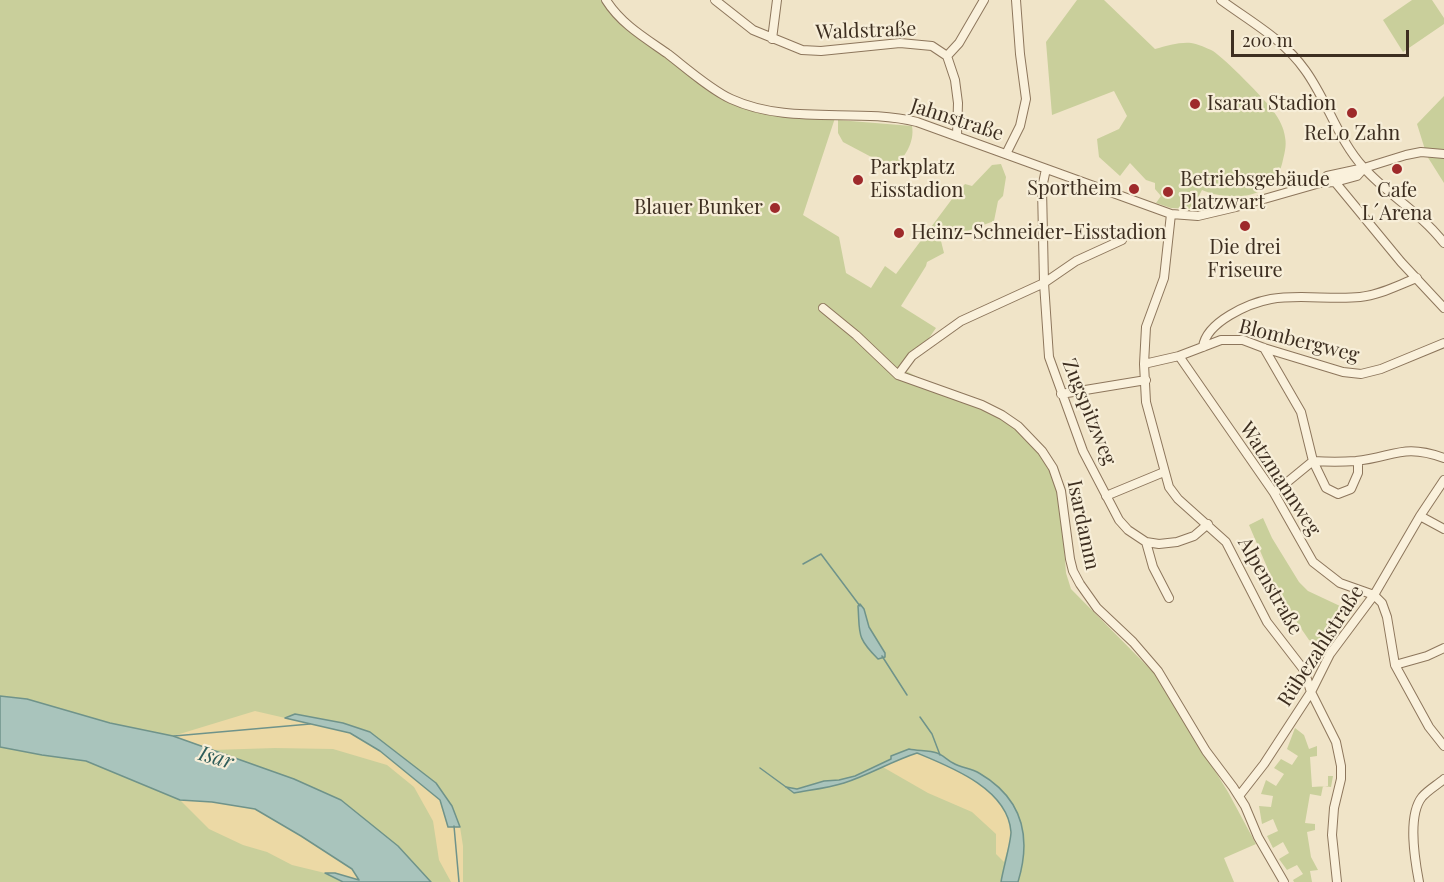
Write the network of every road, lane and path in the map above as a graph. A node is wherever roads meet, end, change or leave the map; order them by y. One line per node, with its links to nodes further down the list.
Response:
1 (606, 0): 9 (street, Jahnstraße)
2 (715, 0): 7 (street, Waldstraße)
3 (777, 0): 7 (street)
4 (984, 0): 8 (street)
5 (1016, 0): 10 (street)
6 (1221, 0): 12 (street)
7 (772, 39): 8 (street, Waldstraße)
8 (946, 56): 9 (street)
9 (957, 136): 10 (street, Jahnstraße)
10 (1006, 154): 13 (street, Jahnstraße)
11 (1444, 154): 12 (street, Jahnstraße)
12 (1364, 168): 14 (street, Jahnstraße); 15 (street, Jahnstraße); 18 (street)
13 (1046, 169): 16 (street, Jahnstraße); 20 (street, Zugspitzweg)
14 (1335, 182): 15 (street, Jahnstraße); 19 (street)
15 (1320, 183): 16 (street, Jahnstraße)
16 (1171, 214): 27 (street, Alpenstraße)
17 (1122, 240): 20 (street)
18 (1444, 243)
19 (1417, 278): 22 (street); 24 (street)
20 (1044, 283): 28 (street); 30 (street, Zugspitzweg)
21 (823, 308): 28 (street, Isardamm)
22 (1444, 308)
23 (1444, 343): 25 (street, Blombergweg)
24 (1203, 347): 25 (street, Blombergweg); 26 (street, Blombergweg)
25 (1264, 348): 32 (street)
26 (1179, 356): 27 (street, Blombergweg); 36 (street, Watzmannweg)
27 (1144, 364): 29 (street, Alpenstraße)
28 (898, 375): 49 (street, Isardamm)
29 (1146, 380): 30 (street); 34 (street, Alpenstraße)
30 (1061, 394): 37 (street, Zugspitzweg)
31 (1444, 458): 33 (street)
32 (1313, 460): 33 (street); 33 (street); 36 (street)
33 (1358, 461)
34 (1164, 472): 37 (street); 39 (street, Alpenstraße)
35 (1444, 480): 38 (street, Rübezahlstraße)
36 (1274, 493): 42 (street, Watzmannweg)
37 (1106, 496): 41 (street, Zugspitzweg)
38 (1420, 516): 40 (street); 42 (street, Rübezahlstraße)
39 (1208, 524): 41 (street); 46 (street, Alpenstraße)
40 (1444, 529)
41 (1146, 542): 43 (street)
42 (1374, 595): 45 (street); 46 (street, Rübezahlstraße)
43 (1169, 598)
44 (1444, 648): 45 (street)
45 (1395, 665): 47 (street)
46 (1311, 692): 49 (street, Rübezahlstraße); 51 (street, Alpenstraße)
47 (1444, 746)
48 (1444, 779): 52 (street)
49 (1239, 796): 50 (street, Isardamm)
50 (1284, 882)
51 (1338, 882)
52 (1419, 882)

